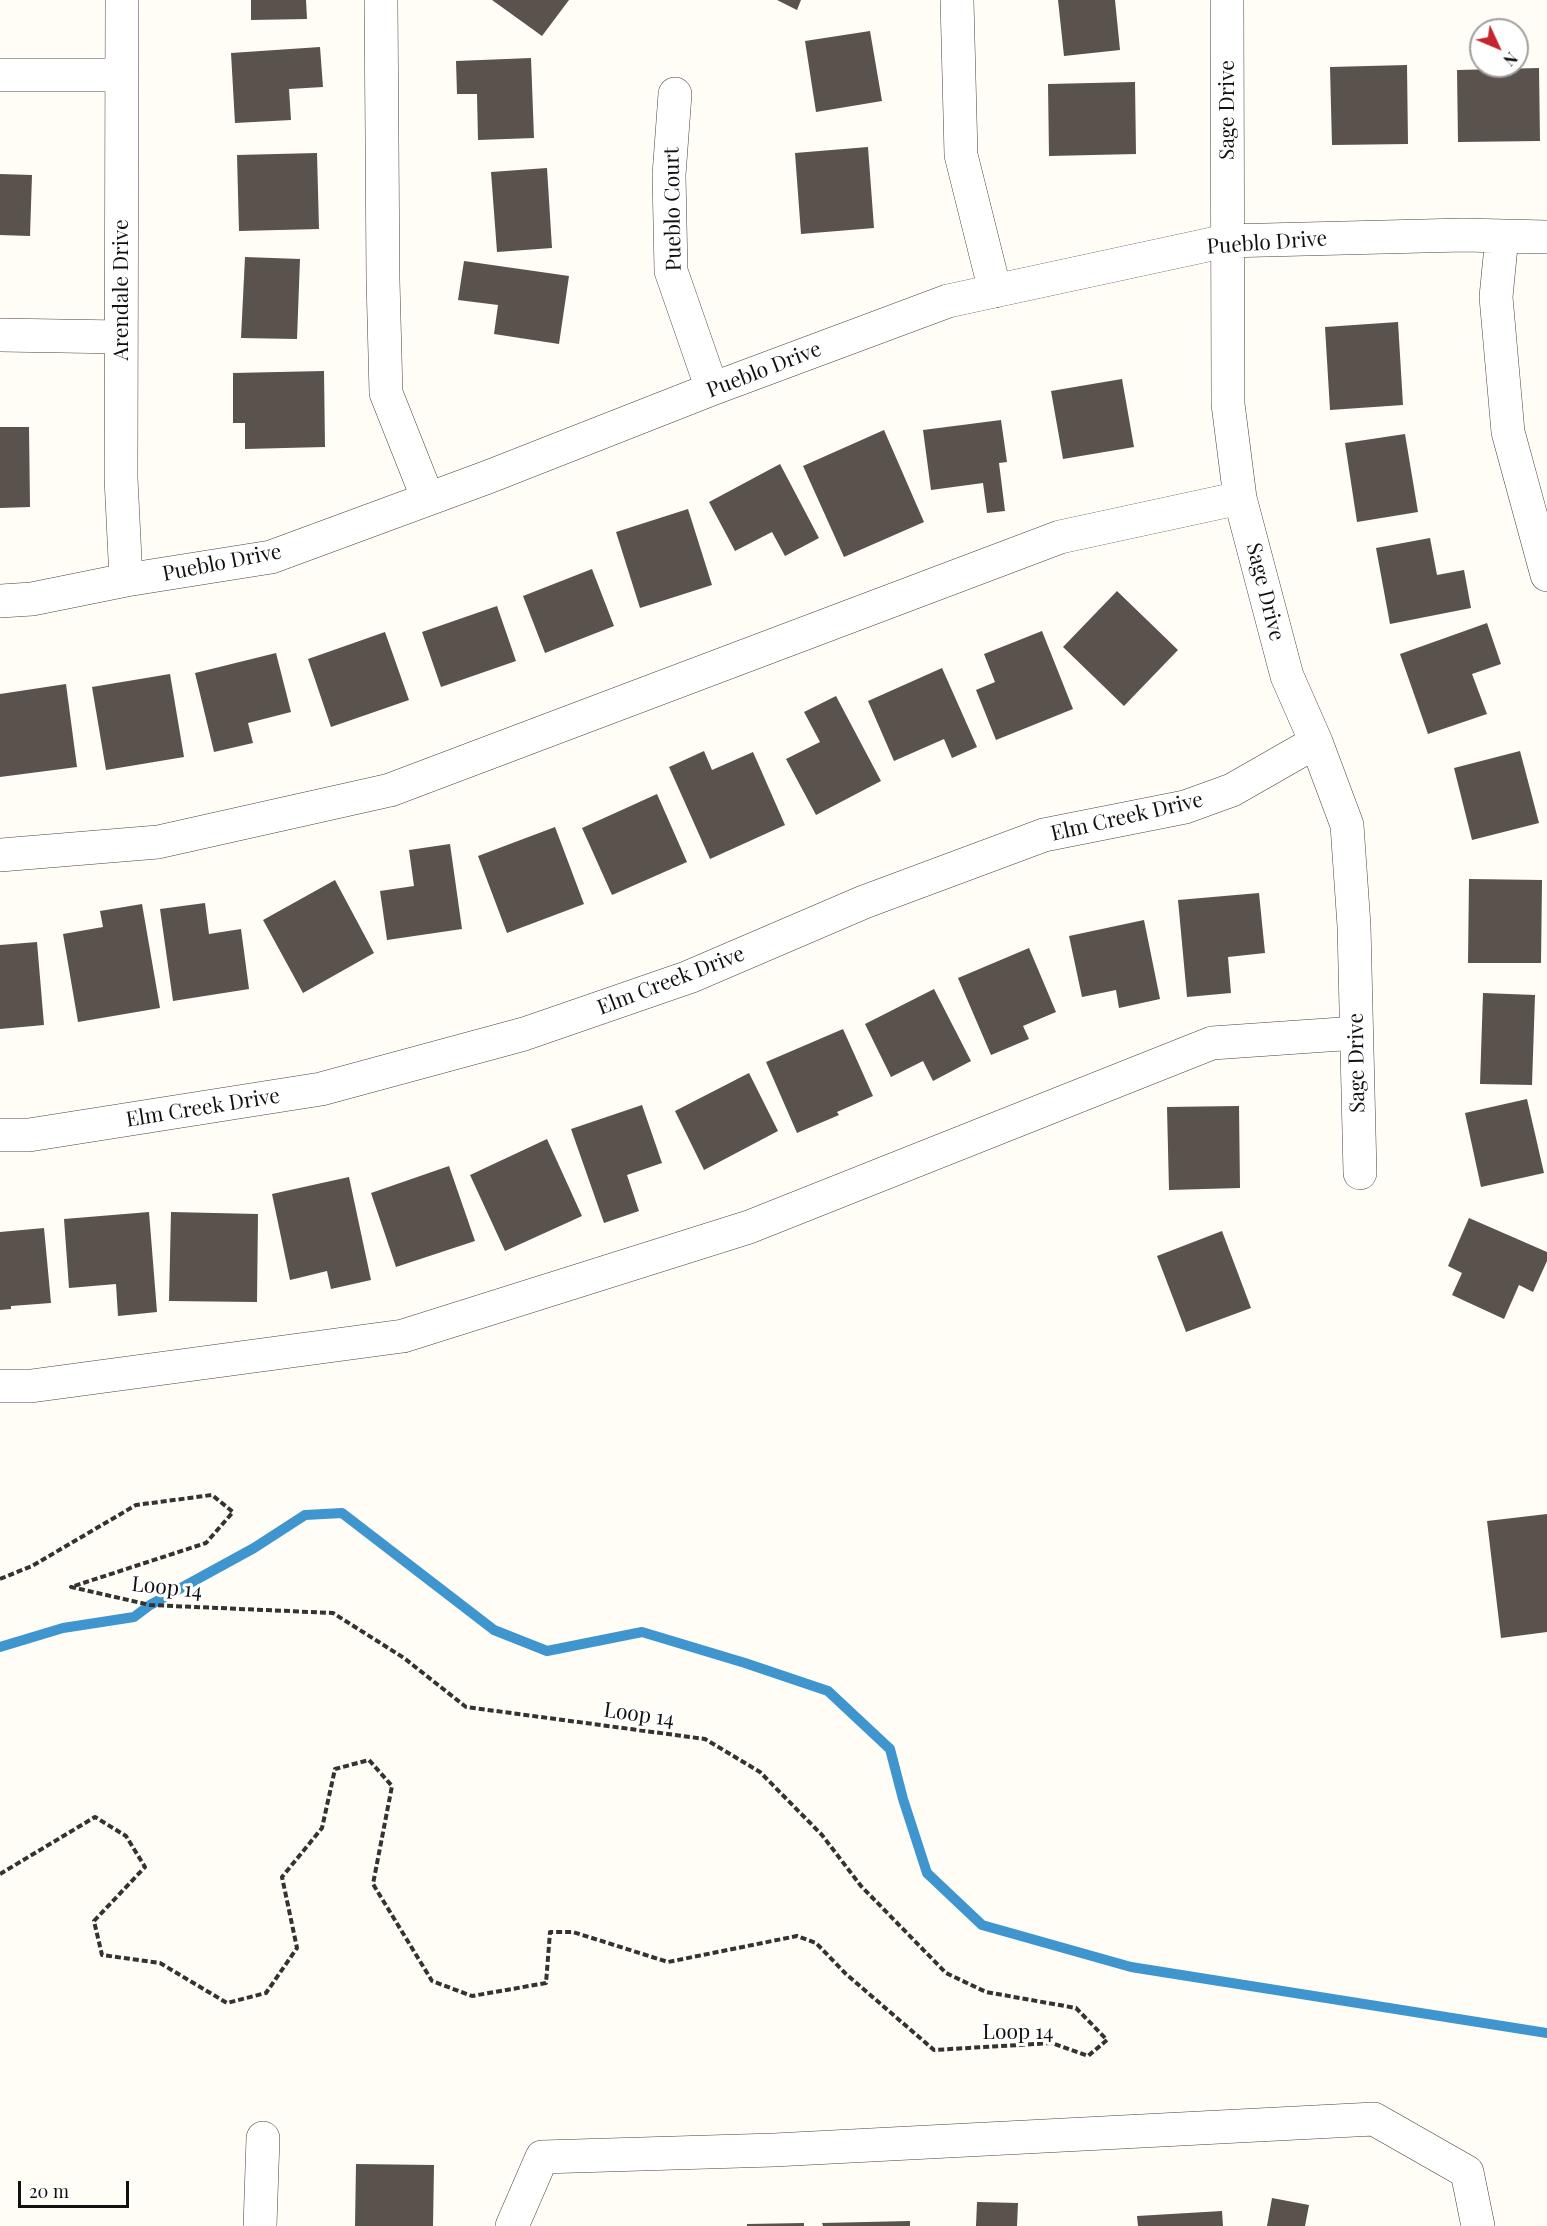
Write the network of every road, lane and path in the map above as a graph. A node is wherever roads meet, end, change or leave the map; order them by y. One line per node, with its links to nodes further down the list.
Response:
1 (122, 0): 6 (street, Arendale Drive)
2 (381, 0): 16 (street)
3 (957, 0): 11 (street)
4 (1227, 0): 10 (street, Sage Drive)
5 (0, 75): 6 (street)
6 (122, 75): 13 (street, Arendale Drive)
7 (675, 94): 14 (street, Pueblo Court)
8 (1502, 236): 9 (street, Pueblo Drive); 10 (street, Pueblo Drive); 17 (street)
9 (1547, 237)
10 (1226, 241): 11 (street, Pueblo Drive); 15 (street, Sage Drive)
11 (995, 291): 14 (street, Pueblo Drive)
12 (0, 335): 13 (street)
13 (121, 337): 18 (street, Arendale Drive)
14 (712, 389): 16 (street, Pueblo Drive)
15 (1240, 498): 20 (street, Sage Drive); 21 (street)
16 (428, 499): 18 (street, Pueblo Drive)
17 (1547, 575)
18 (126, 580): 19 (street, Pueblo Drive)
19 (0, 601)
20 (1316, 742): 22 (street, Sage Drive); 23 (street, Elm Creek Drive)
21 (0, 855)
22 (1356, 1033): 24 (street, Sage Drive); 25 (street)
23 (0, 1135)
24 (1360, 1173)
25 (0, 1386)
26 (0, 1579): 27 (path, Loop 14)
27 (0, 1874)
28 (263, 2138): 29 (street)
29 (260, 2226)
30 (512, 2226): 31 (street)
31 (1478, 2226)

